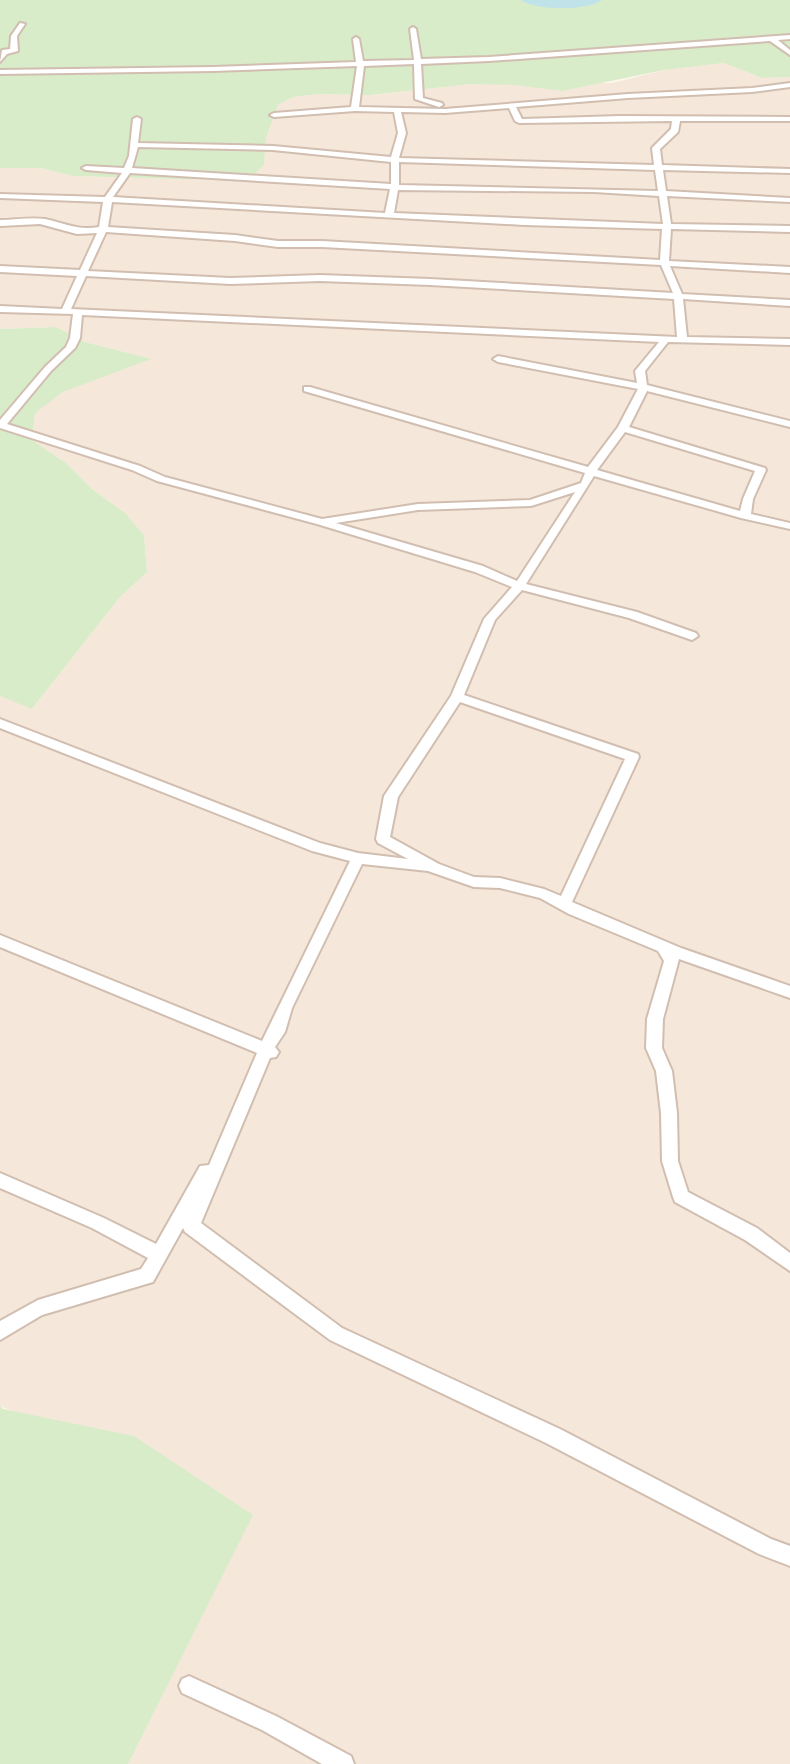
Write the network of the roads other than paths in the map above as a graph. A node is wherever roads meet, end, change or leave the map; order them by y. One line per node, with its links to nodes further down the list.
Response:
1 (22, 24): 7 (street)
2 (413, 29): 8 (street)
3 (790, 37): 5 (street)
4 (356, 39): 9 (street)
5 (772, 39): 6 (street); 8 (street)
6 (790, 54)
7 (0, 60)
8 (418, 61): 9 (street); 15 (street)
9 (361, 64): 10 (street); 13 (street)
10 (0, 72)
11 (790, 85): 12 (street)
12 (511, 105): 15 (street); 17 (street)
13 (355, 109): 14 (street); 16 (street)
14 (397, 109): 15 (street); 21 (street)
15 (445, 111)
16 (274, 115)
17 (676, 118): 19 (street); 22 (street)
18 (137, 119): 20 (street)
19 (790, 119)
20 (133, 145): 21 (street); 27 (street)
21 (396, 160): 22 (street); 29 (street)
22 (657, 166): 24 (street); 25 (street)
23 (86, 168): 25 (street)
24 (790, 171)
25 (663, 192): 28 (street); 31 (street)
26 (0, 196): 27 (street)
27 (108, 198): 29 (street); 32 (street)
28 (790, 200)
29 (389, 215): 31 (street)
30 (0, 223): 32 (street)
31 (667, 225): 33 (street); 34 (street)
32 (103, 229): 34 (street); 37 (street)
33 (790, 229)
34 (664, 262): 36 (street); 38 (street)
35 (0, 269): 37 (street)
36 (790, 270)
37 (84, 272): 38 (street); 41 (street)
38 (678, 295): 39 (street); 43 (street)
39 (790, 303)
40 (0, 309): 41 (street)
41 (65, 312): 42 (street)
42 (78, 312): 44 (street); 50 (street)
43 (682, 339): 44 (street); 45 (street)
44 (665, 340): 47 (street)
45 (790, 342)
46 (498, 359): 47 (street)
47 (643, 388): 49 (street); 51 (street)
48 (307, 389): 52 (street)
49 (790, 424)
50 (1, 425): 55 (street)
51 (623, 428): 52 (street); 54 (street)
52 (591, 471): 53 (street); 54 (street)
53 (585, 485): 55 (street); 57 (street)
54 (745, 516): 56 (street)
55 (321, 522): 57 (street)
56 (790, 526)
57 (519, 586): 58 (street); 59 (street)
58 (692, 636)
59 (457, 697): 62 (street); 63 (street)
60 (1, 724): 61 (street)
61 (358, 858): 62 (street); 68 (street)
62 (434, 868): 63 (street)
63 (564, 904): 66 (street)
64 (0, 941): 68 (street)
65 (665, 950): 71 (street)
66 (790, 992)
67 (277, 1024): 73 (street)
68 (271, 1052): 70 (street)
69 (0, 1180): 70 (street)
70 (159, 1255): 72 (street)
71 (790, 1263)
72 (0, 1331)
73 (790, 1556)
74 (189, 1686): 75 (street)
75 (343, 1764)

